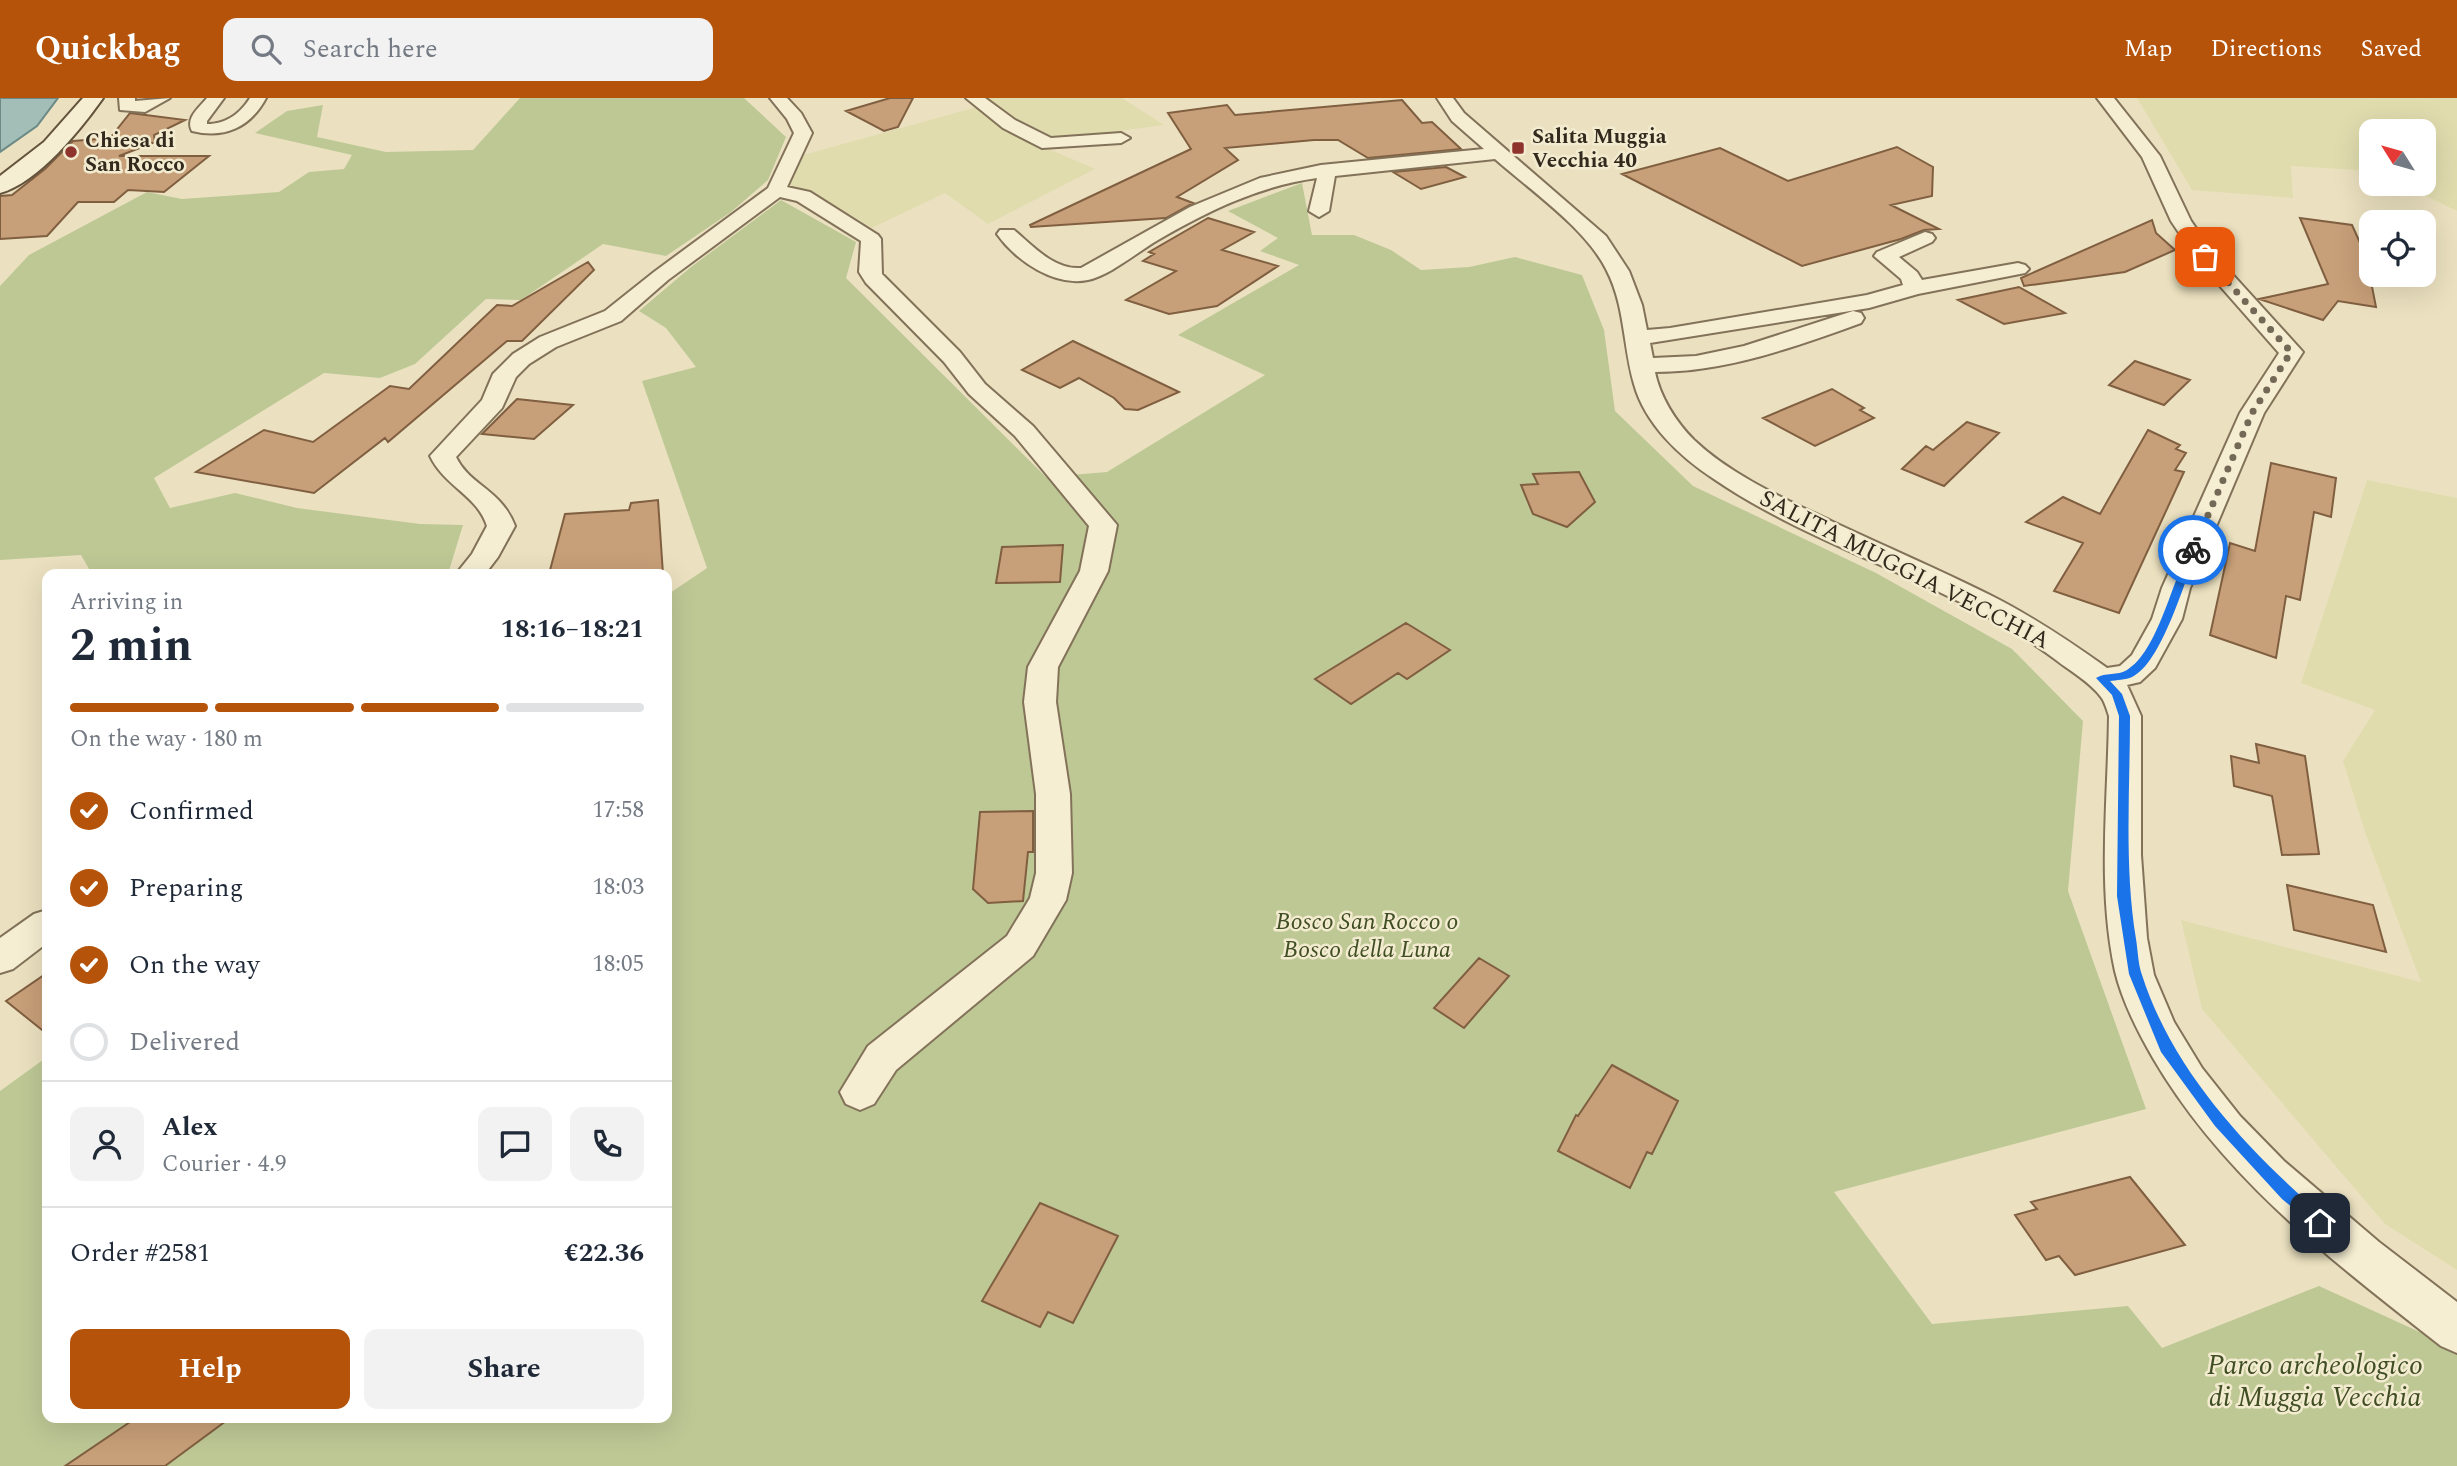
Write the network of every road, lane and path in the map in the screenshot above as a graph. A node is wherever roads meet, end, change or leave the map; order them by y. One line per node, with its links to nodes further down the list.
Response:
1 (93, 98): 13 (main road)
2 (127, 98): 3 (street)
3 (163, 98)
4 (216, 98): 5 (street)
5 (258, 98)
6 (778, 98): 14 (street)
7 (974, 98): 10 (street)
8 (1445, 98): 11 (street, SALITA MUGGIA VECCHIA)
9 (2105, 98): 23 (street)
10 (1121, 138)
11 (1501, 153): 12 (street); 20 (street, SALITA MUGGIA VECCHIA)
12 (1321, 171): 15 (street); 16 (street)
13 (0, 186)
14 (776, 191): 22 (street); 26 (street)
15 (1319, 211)
16 (1007, 234)
17 (1925, 238): 19 (street)
18 (2018, 269): 19 (street)
19 (1919, 293): 20 (street); 21 (street)
20 (1639, 337): 21 (street, SALITA MUGGIA VECCHIA)
21 (1642, 365): 23 (street, SALITA MUGGIA VECCHIA)
22 (474, 569)
23 (2101, 678): 27 (street, SALITA MUGGIA VECCHIA)
24 (42, 928): 25 (street)
25 (0, 958)
26 (860, 1092)
27 (2457, 1330)

